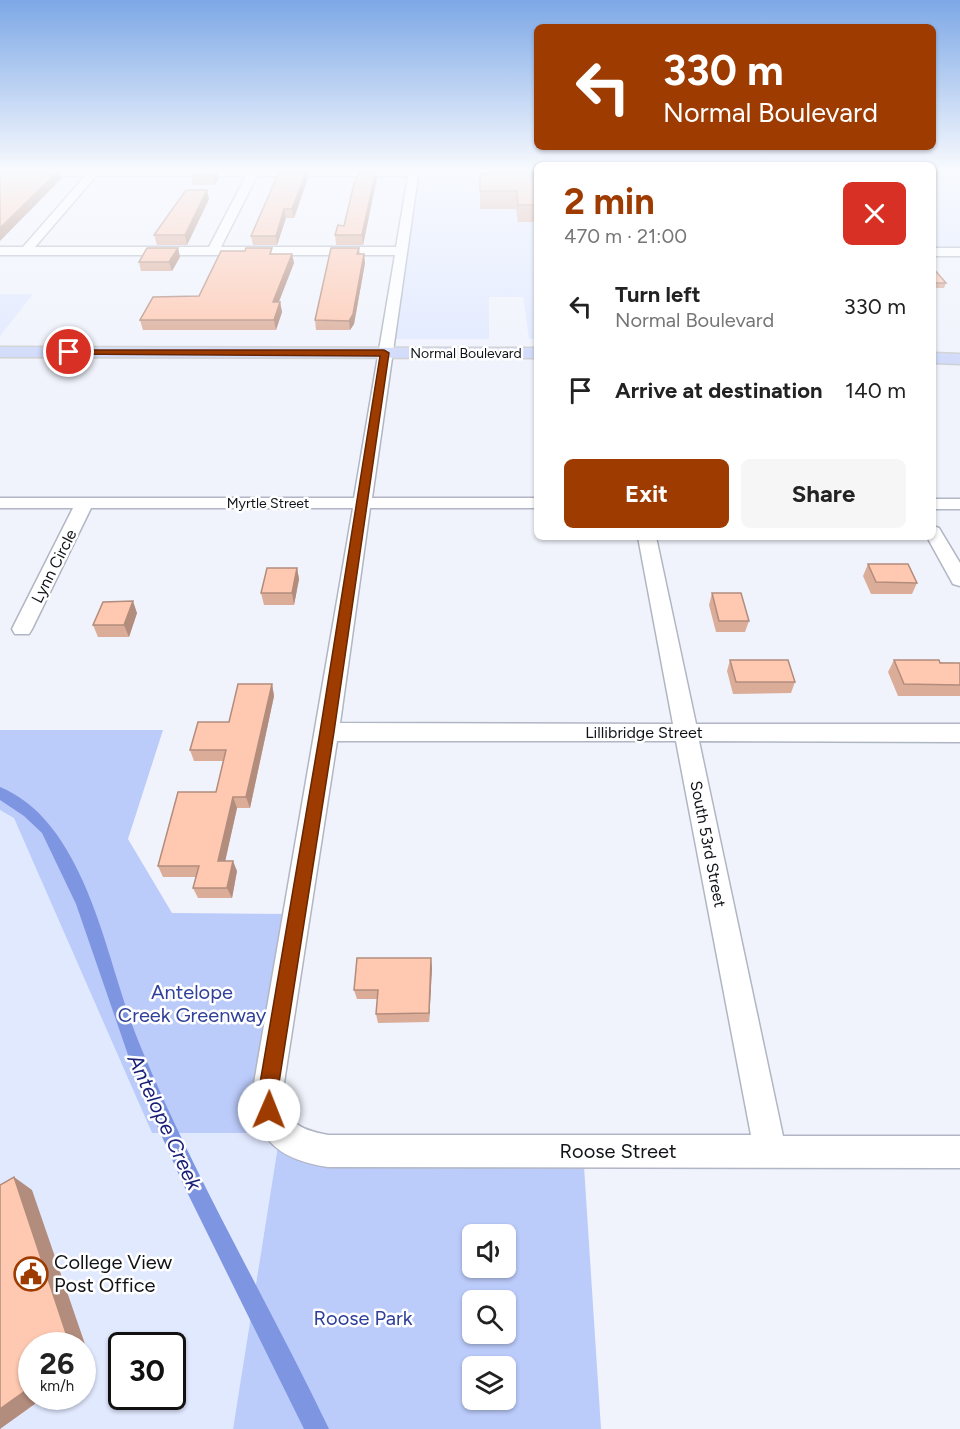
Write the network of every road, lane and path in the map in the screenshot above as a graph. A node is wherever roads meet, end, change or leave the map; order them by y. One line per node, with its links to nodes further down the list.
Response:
1 (39, 236): 5 (street)
2 (221, 236): 6 (street)
3 (403, 236): 7 (street)
4 (0, 251): 5 (street)
5 (26, 251): 6 (street)
6 (213, 251): 7 (street)
7 (401, 251): 13 (street)
8 (936, 252): 9 (street)
9 (960, 252)
10 (960, 349): 11 (main road)
11 (936, 350)
12 (0, 352): 13 (main road, Normal Boulevard)
13 (384, 353): 14 (main road, Normal Boulevard); 19 (street)
14 (534, 353)
15 (936, 358): 16 (main road)
16 (960, 359)
17 (0, 503): 18 (street, Myrtle Street)
18 (85, 503): 19 (street, Myrtle Street); 26 (street, Lynn Circle)
19 (362, 503): 20 (street, Myrtle Street); 27 (street)
20 (534, 503)
21 (936, 504): 22 (street)
22 (960, 504)
23 (936, 537): 25 (street)
24 (648, 540): 28 (street, South 53rd Street)
25 (960, 580)
26 (22, 629)
27 (327, 732): 28 (street, Lillibridge Street); 30 (street, Roose Street)
28 (686, 733): 29 (street, Lillibridge Street); 30 (street, South 53rd Street)
29 (960, 733)
30 (770, 1152): 31 (street, Roose Street)
31 (960, 1152)

